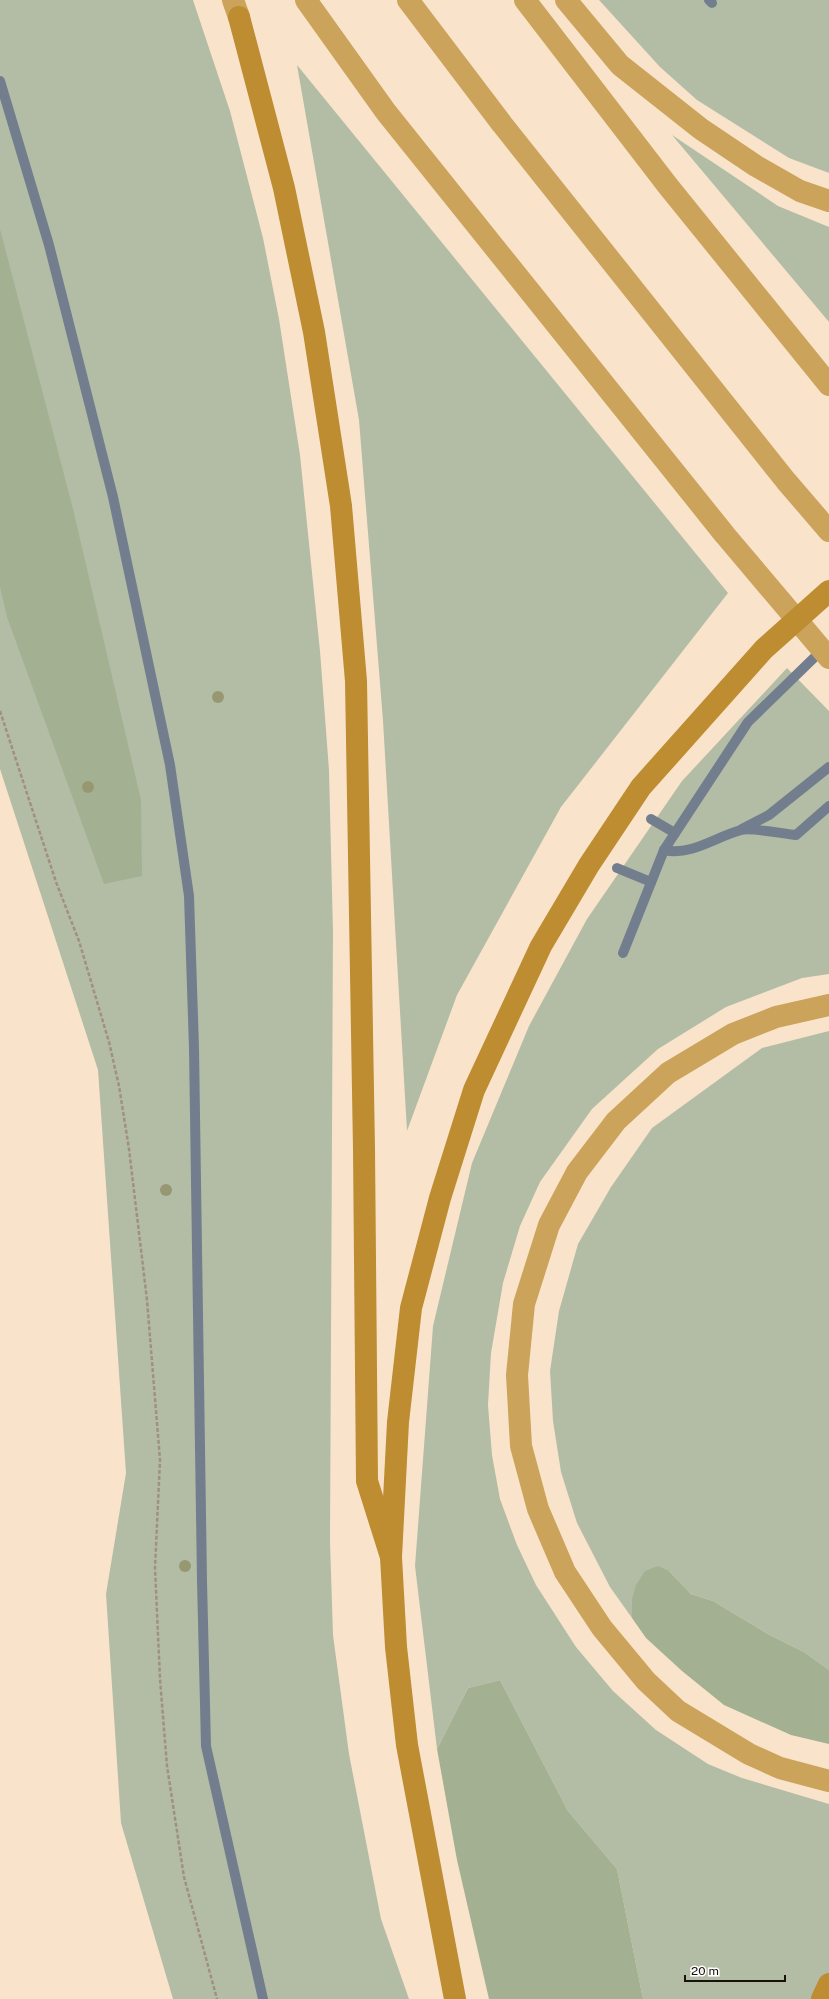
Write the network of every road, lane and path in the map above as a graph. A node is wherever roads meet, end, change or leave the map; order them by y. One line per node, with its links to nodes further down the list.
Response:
1 (306, 0): 10 (highway)
2 (408, 0): 8 (highway)
3 (525, 0): 7 (highway)
4 (566, 0): 6 (highway)
5 (236, 8): 13 (highway)
6 (829, 201)
7 (829, 385)
8 (829, 531)
9 (829, 591): 13 (highway)
10 (829, 658)
11 (0, 711): 16 (path)
12 (829, 1005): 14 (highway)
13 (391, 1557): 17 (highway)
14 (829, 1781)
15 (829, 1984): 18 (highway)
16 (217, 1999)
17 (455, 1999)
18 (822, 1999)

